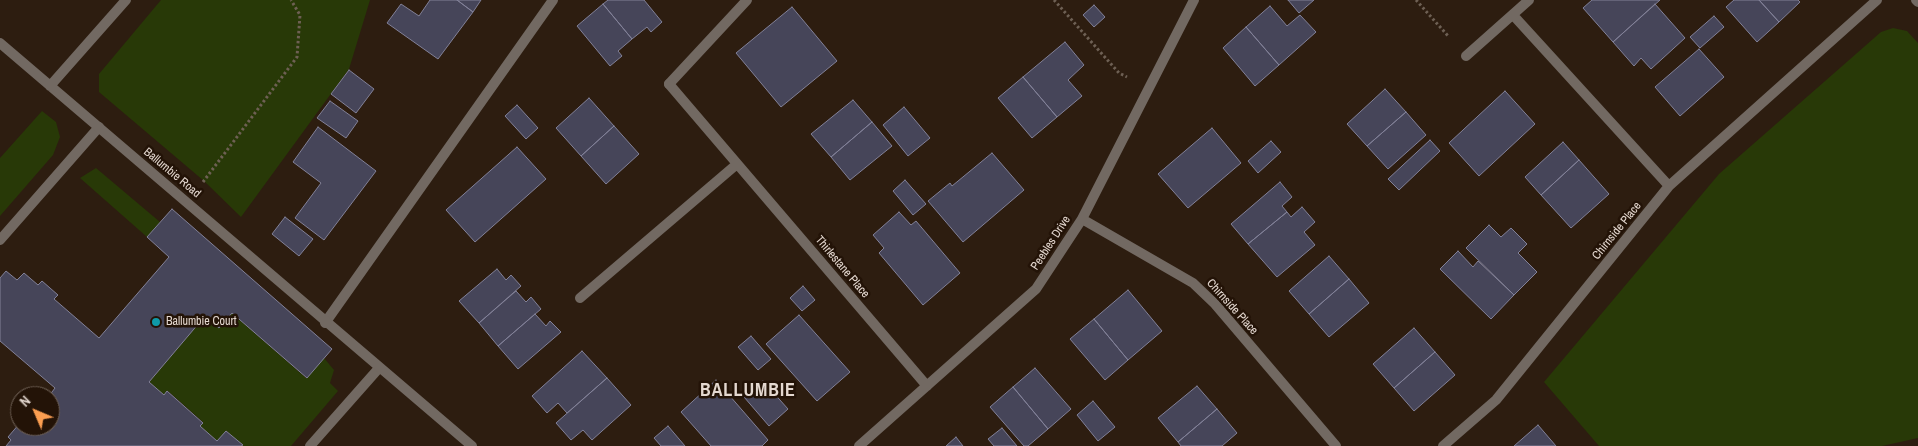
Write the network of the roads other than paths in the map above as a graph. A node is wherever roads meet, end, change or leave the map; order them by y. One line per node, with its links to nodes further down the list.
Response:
1 (126, 0): 10 (street)
2 (553, 0): 17 (street)
3 (747, 0): 12 (street, Thirlestane Place)
4 (1194, 0): 14 (street, Peebles Drive)
5 (1529, 0): 7 (street)
6 (1877, 0): 13 (street, Chirnside Place)
7 (1513, 14): 9 (street); 13 (street)
8 (0, 44): 10 (street, Ballumbie Road)
9 (1466, 56)
10 (50, 86): 11 (street, Ballumbie Road)
11 (99, 127): 15 (street); 17 (street, Ballumbie Road)
12 (737, 164): 16 (street); 19 (street, Thirlestane Place)
13 (1669, 186): 24 (street, Chirnside Place)
14 (1082, 219): 19 (street, Peebles Drive); 23 (street, Chirnside Place)
15 (0, 240)
16 (580, 298)
17 (325, 323): 18 (street, Ballumbie Road)
18 (379, 368): 20 (street); 21 (street, Ballumbie Road)
19 (927, 386): 22 (street, Peebles Drive)
20 (310, 446)
21 (472, 446)
22 (859, 446)
23 (1336, 446)
24 (1444, 446)

